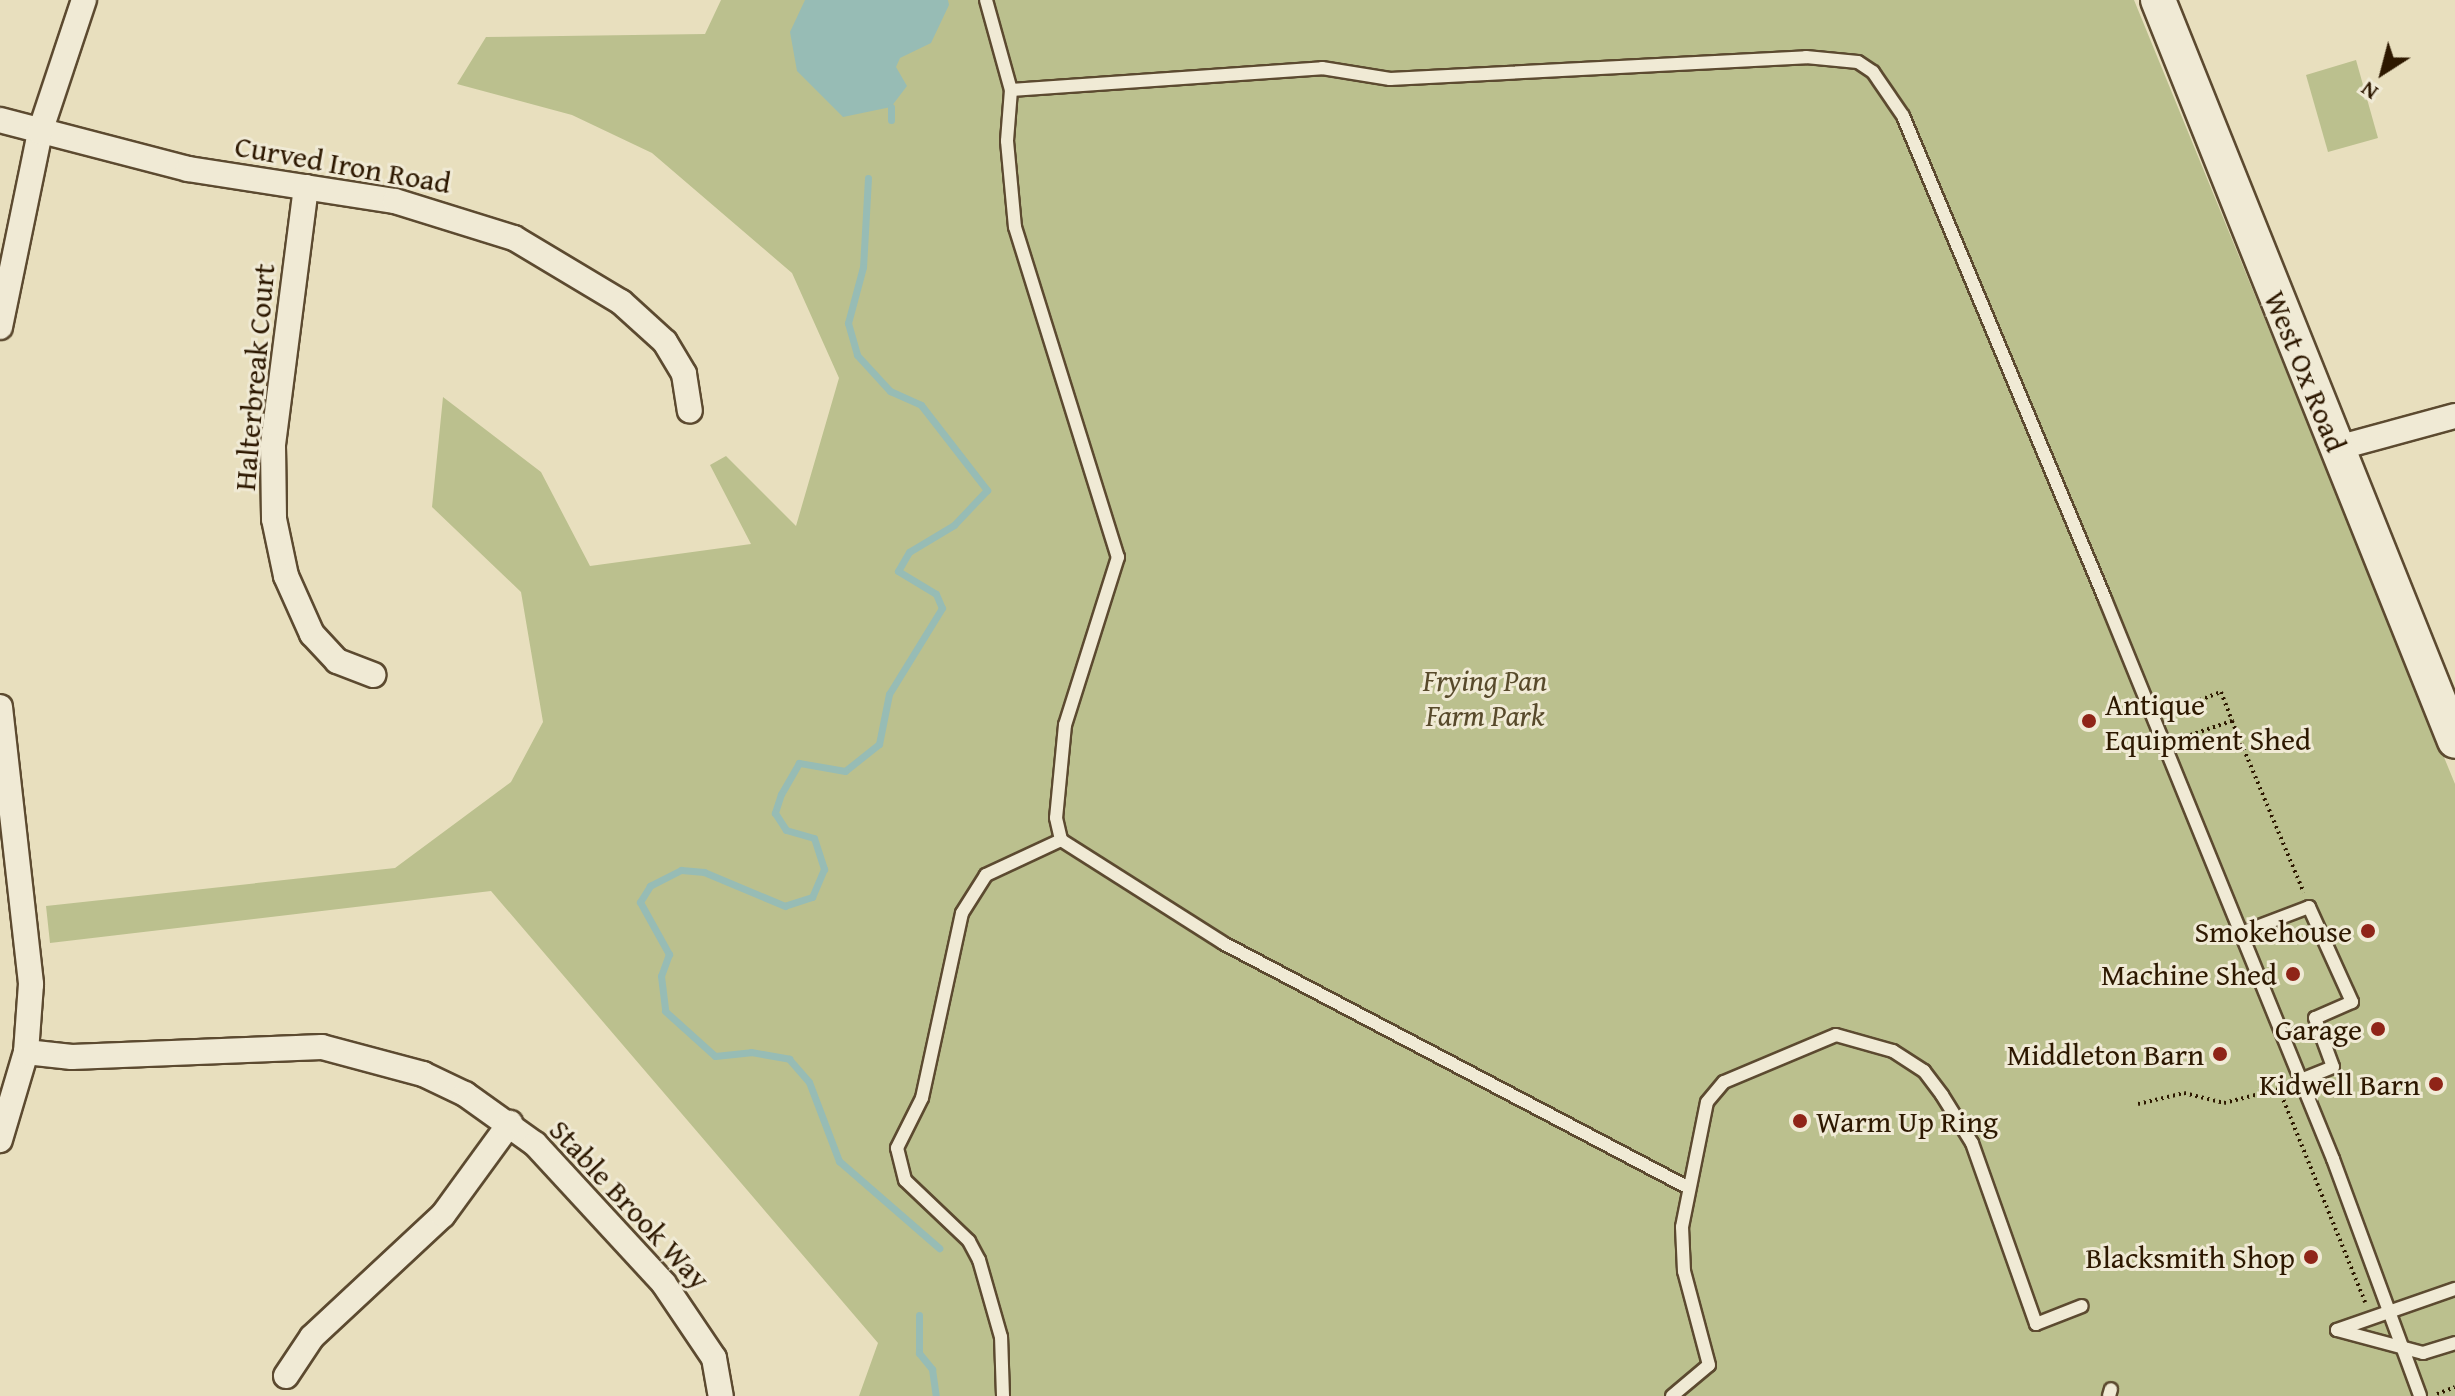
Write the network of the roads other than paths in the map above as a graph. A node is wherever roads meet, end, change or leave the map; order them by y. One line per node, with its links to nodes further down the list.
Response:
1 (84, 0): 6 (street)
2 (986, 0): 4 (lane)
3 (2158, 0): 11 (main road, West Ox Road)
4 (1011, 90): 17 (lane); 18 (lane)
5 (0, 120): 6 (street, Curved Iron Road)
6 (40, 132): 7 (street, Curved Iron Road); 8 (street)
7 (306, 187): 9 (street, Curved Iron Road); 12 (street, Halterbreak Court)
8 (0, 327)
9 (690, 411)
10 (2455, 416): 11 (street)
11 (2337, 448): 13 (main road, West Ox Road)
12 (373, 675)
13 (2445, 688): 15 (main road, West Ox Road)
14 (0, 707): 16 (street)
15 (2455, 741)
16 (5, 800): 19 (street)
17 (1061, 840): 23 (lane); 31 (lane)
18 (2238, 934): 20 (lane); 20 (lane)
19 (26, 1052): 21 (street, Stable Brook Way); 22 (street)
20 (2301, 1080): 26 (lane)
21 (510, 1123): 29 (street); 30 (street, Stable Brook Way)
22 (0, 1140)
23 (1685, 1186): 25 (lane); 32 (lane)
24 (2455, 1289): 26 (lane)
25 (2082, 1306)
26 (2389, 1311): 28 (lane); 28 (lane)
27 (2455, 1343): 28 (lane)
28 (2399, 1346): 33 (lane)
29 (286, 1376)
30 (721, 1396)
31 (1003, 1396)
32 (1672, 1396)
33 (2420, 1396)

